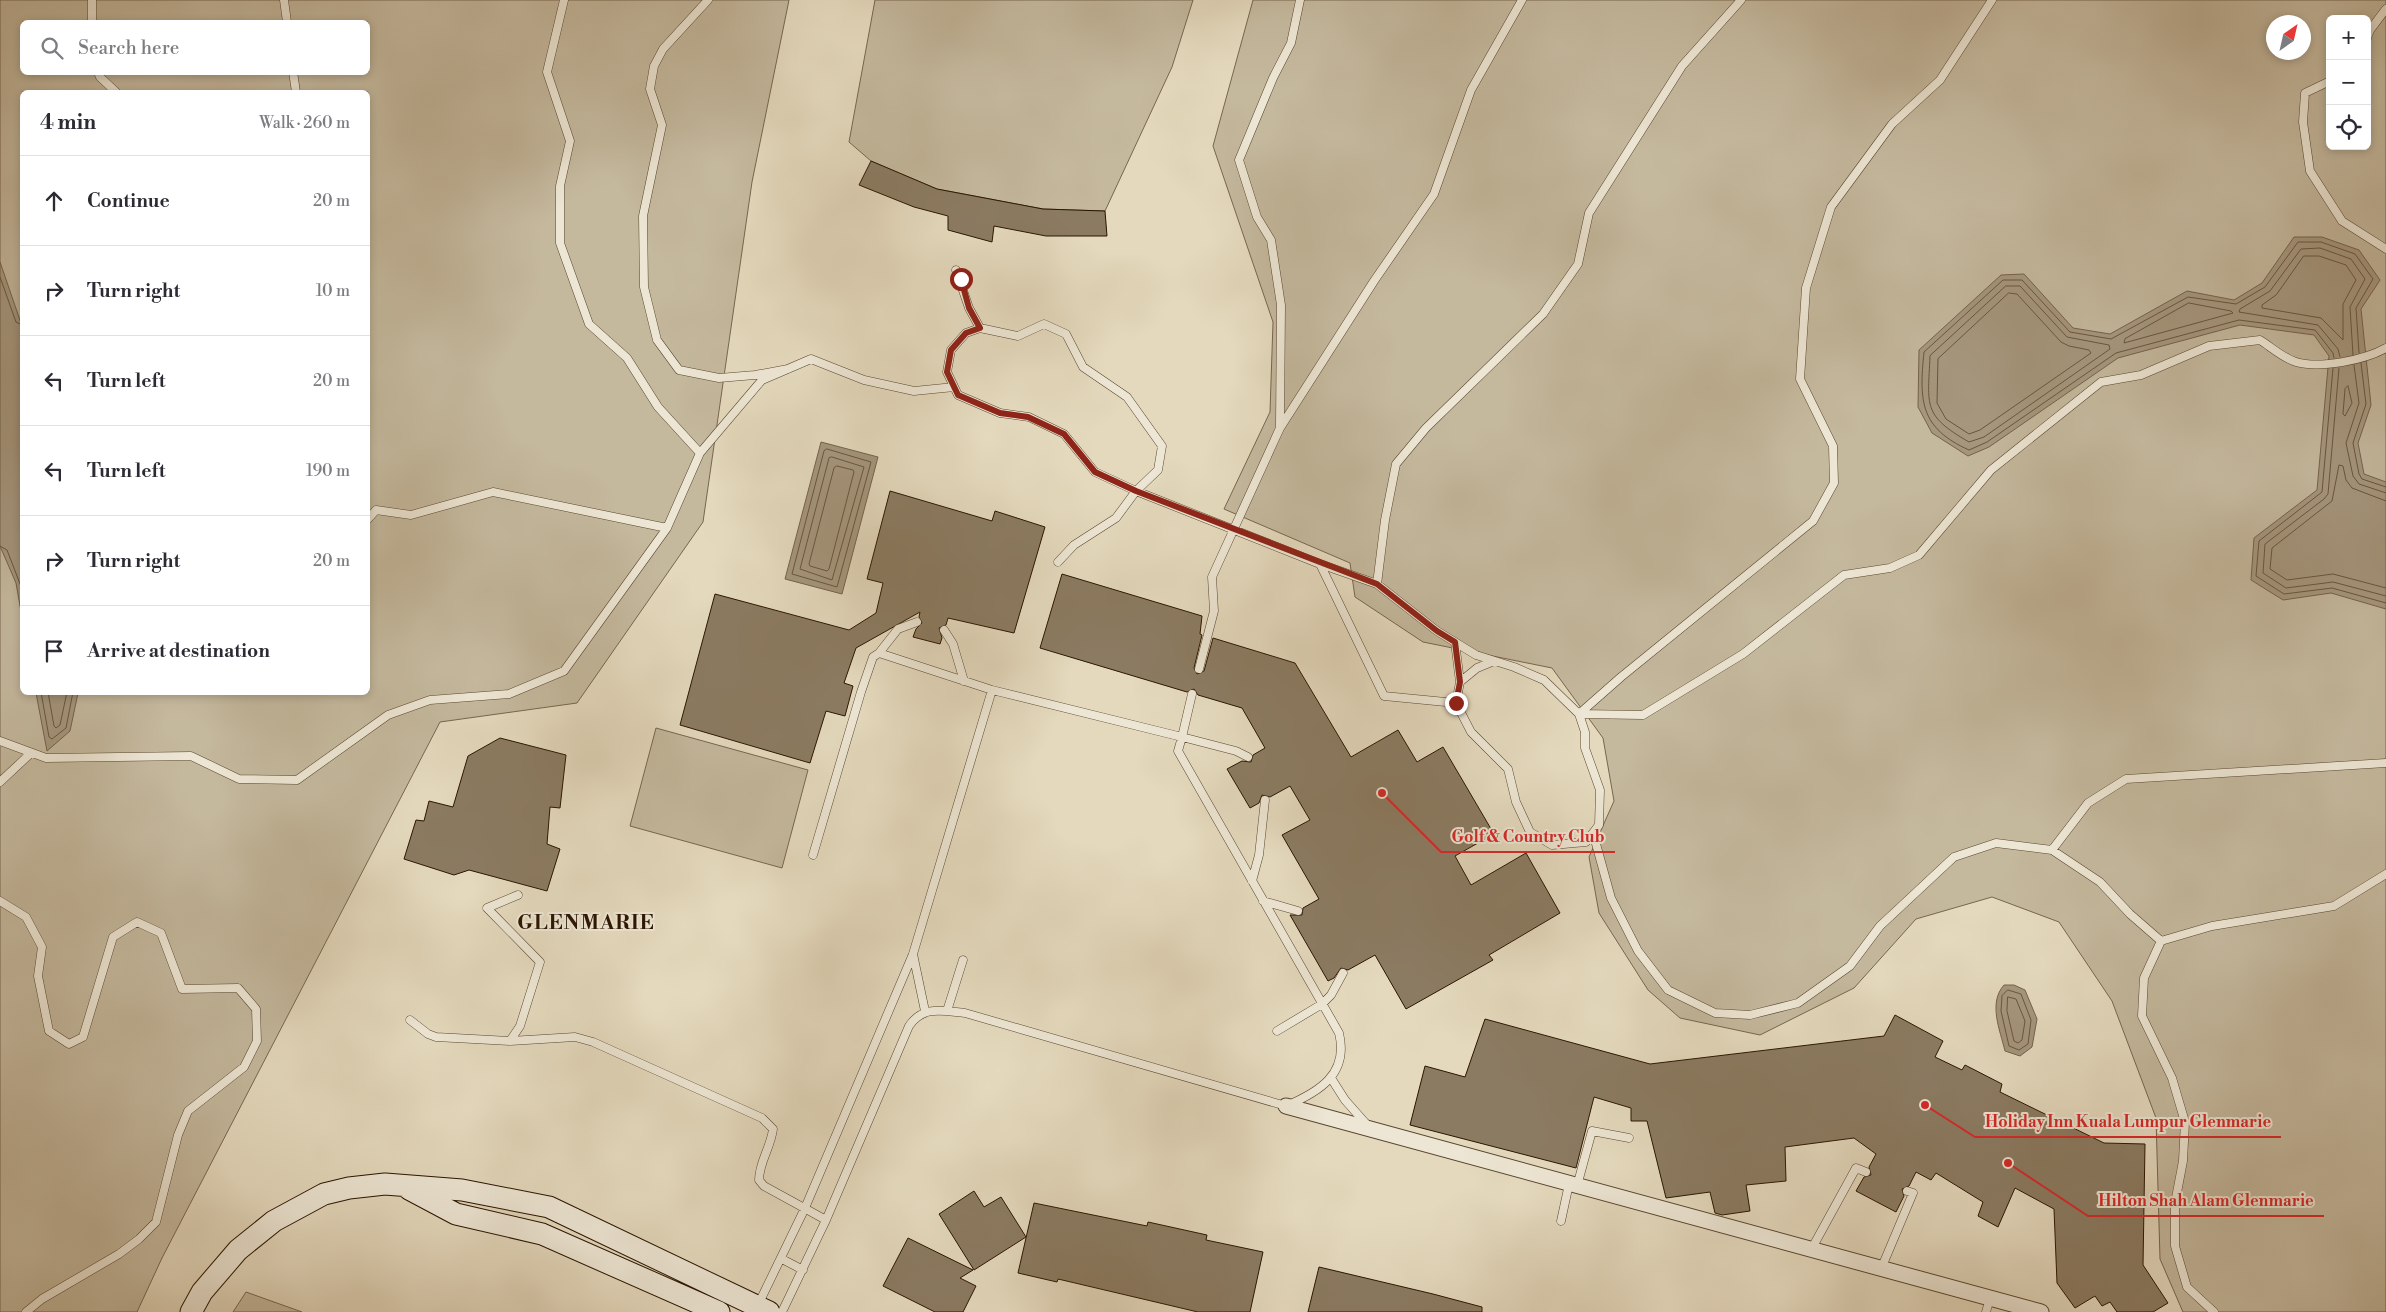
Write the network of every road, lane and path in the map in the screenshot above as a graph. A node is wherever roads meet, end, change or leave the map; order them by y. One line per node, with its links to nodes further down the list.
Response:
1 (92, 0): 10 (lane)
2 (284, 0): 11 (lane)
3 (564, 0): 25 (lane)
4 (708, 0): 22 (lane)
5 (1300, 0): 24 (lane)
6 (1522, 0): 24 (lane)
7 (1741, 0): 32 (lane)
8 (1992, 0): 44 (lane)
9 (2386, 9): 12 (lane)
10 (92, 20)
11 (287, 20)
12 (2371, 29)
13 (99, 75): 16 (lane)
14 (293, 75): 17 (lane)
15 (2326, 83): 18 (lane)
16 (114, 90)
17 (296, 90)
18 (2386, 249)
19 (956, 270): 20 (lane)
20 (980, 328): 23 (lane); 26 (lane)
21 (2386, 348): 44 (lane)
22 (788, 369): 23 (lane); 25 (lane)
23 (954, 387): 26 (lane)
24 (1280, 428): 29 (lane)
25 (700, 452): 28 (lane)
26 (1136, 491): 29 (lane); 30 (lane)
27 (370, 516): 28 (lane)
28 (667, 528): 47 (lane)
29 (1233, 528): 31 (lane); 38 (lane)
30 (1058, 562)
31 (1320, 564): 32 (lane); 43 (lane)
32 (1377, 584): 35 (lane)
33 (917, 622): 36 (lane)
34 (944, 630): 39 (lane)
35 (1455, 642): 37 (lane); 40 (lane)
36 (879, 652): 39 (lane); 54 (lane)
37 (1494, 661): 40 (lane); 44 (lane)
38 (1199, 669)
39 (964, 681): 41 (lane)
40 (1460, 682): 43 (lane)
41 (992, 690): 45 (lane); 62 (lane)
42 (1192, 694): 45 (lane)
43 (1456, 703): 52 (lane)
44 (1579, 714): 52 (lane)
45 (1182, 737): 48 (lane); 56 (lane)
46 (0, 741): 47 (lane)
47 (31, 753): 50 (lane)
48 (1248, 757)
49 (2386, 763): 53 (lane)
50 (0, 782)
51 (1265, 800): 56 (lane)
52 (1593, 833): 53 (lane)
53 (2052, 850): 61 (lane)
54 (813, 855)
55 (2386, 874): 61 (lane)
56 (1252, 881): 58 (lane)
57 (518, 895): 70 (lane)
58 (1263, 900): 60 (lane); 65 (lane)
59 (0, 901): 88 (lane)
60 (1298, 911)
61 (2161, 941): 93 (lane)
62 (913, 954): 66 (lane); 79 (lane)
63 (963, 960): 67 (lane)
64 (1343, 973): 65 (lane)
65 (1322, 1004): 69 (lane); 71 (lane)
66 (925, 1012): 67 (lane); 80 (lane)
67 (947, 1012): 72 (lane)
68 (410, 1020): 70 (lane)
69 (1277, 1031)
70 (510, 1041): 79 (lane)
71 (1331, 1078): 72 (lane); 73 (lane)
72 (1286, 1106): 73 (street)
73 (1373, 1131): 77 (street)
74 (1629, 1138): 77 (lane)
75 (1866, 1172): 82 (lane)
76 (400, 1184): 87 (street); 89 (street); 90 (street)
77 (1573, 1185): 81 (lane); 82 (street)
78 (1907, 1191): 84 (lane)
79 (805, 1208): 80 (lane); 83 (lane)
80 (826, 1220): 85 (lane)
81 (1562, 1221)
82 (1811, 1250): 84 (street)
83 (782, 1259): 85 (lane); 87 (lane)
84 (1882, 1269): 86 (street)
85 (802, 1270): 91 (lane)
86 (1988, 1305): 92 (street)
87 (761, 1310)
88 (26, 1312)
89 (191, 1312)
90 (718, 1312)
91 (782, 1312)
92 (2041, 1312)
93 (2214, 1312)

